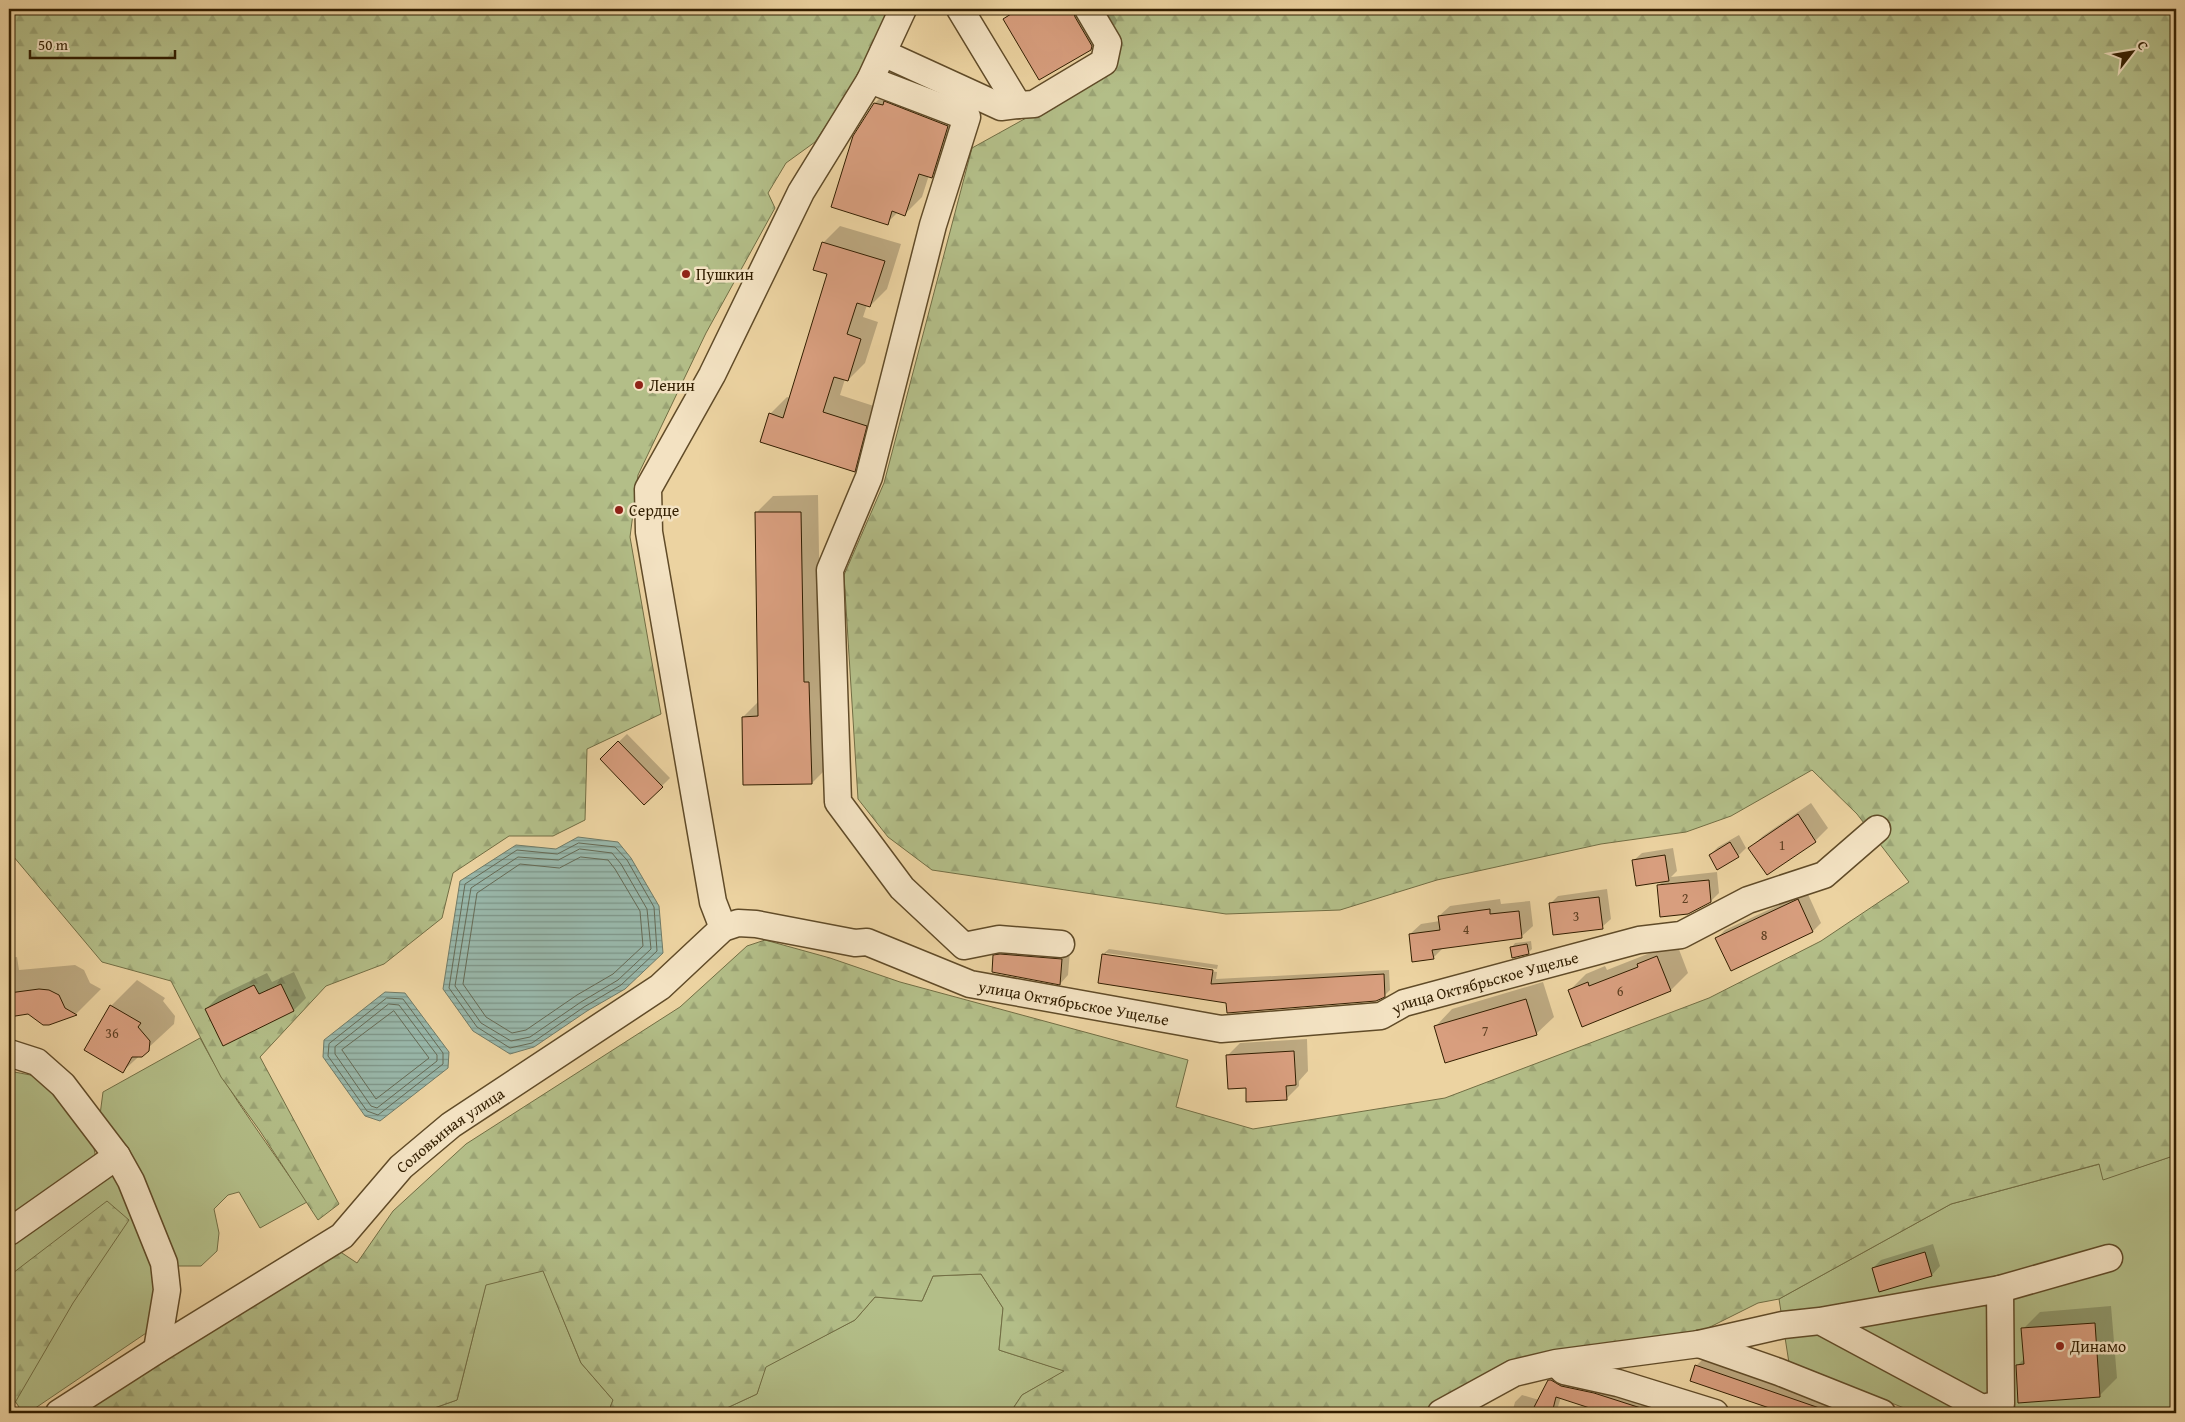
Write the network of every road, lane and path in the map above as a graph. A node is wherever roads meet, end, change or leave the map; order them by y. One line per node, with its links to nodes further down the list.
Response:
1 (904, 9): 4 (street)
2 (960, 9): 6 (street)
3 (1088, 9): 6 (street)
4 (883, 53): 5 (street); 6 (street)
5 (870, 80): 8 (street); 10 (street)
6 (1018, 105)
7 (1877, 829): 11 (street, улица Октябрьское Ущелье)
8 (723, 928): 11 (street, улица Октябрьское Ущелье); 19 (street, Соловьиная улица)
9 (1061, 944): 10 (street)
10 (964, 946): 11 (street)
11 (970, 984)
12 (9, 1053): 13 (street)
13 (117, 1156): 14 (street); 19 (street)
14 (9, 1232)
15 (2109, 1258): 16 (street)
16 (2000, 1289): 17 (street); 17 (street)
17 (1820, 1321): 18 (street)
18 (1699, 1344): 20 (street); 24 (street)
19 (157, 1350): 21 (street, Соловьиная улица)
20 (1556, 1363): 22 (street); 23 (street)
21 (59, 1413)
22 (1441, 1413)
23 (1715, 1413)
24 (1882, 1413)

